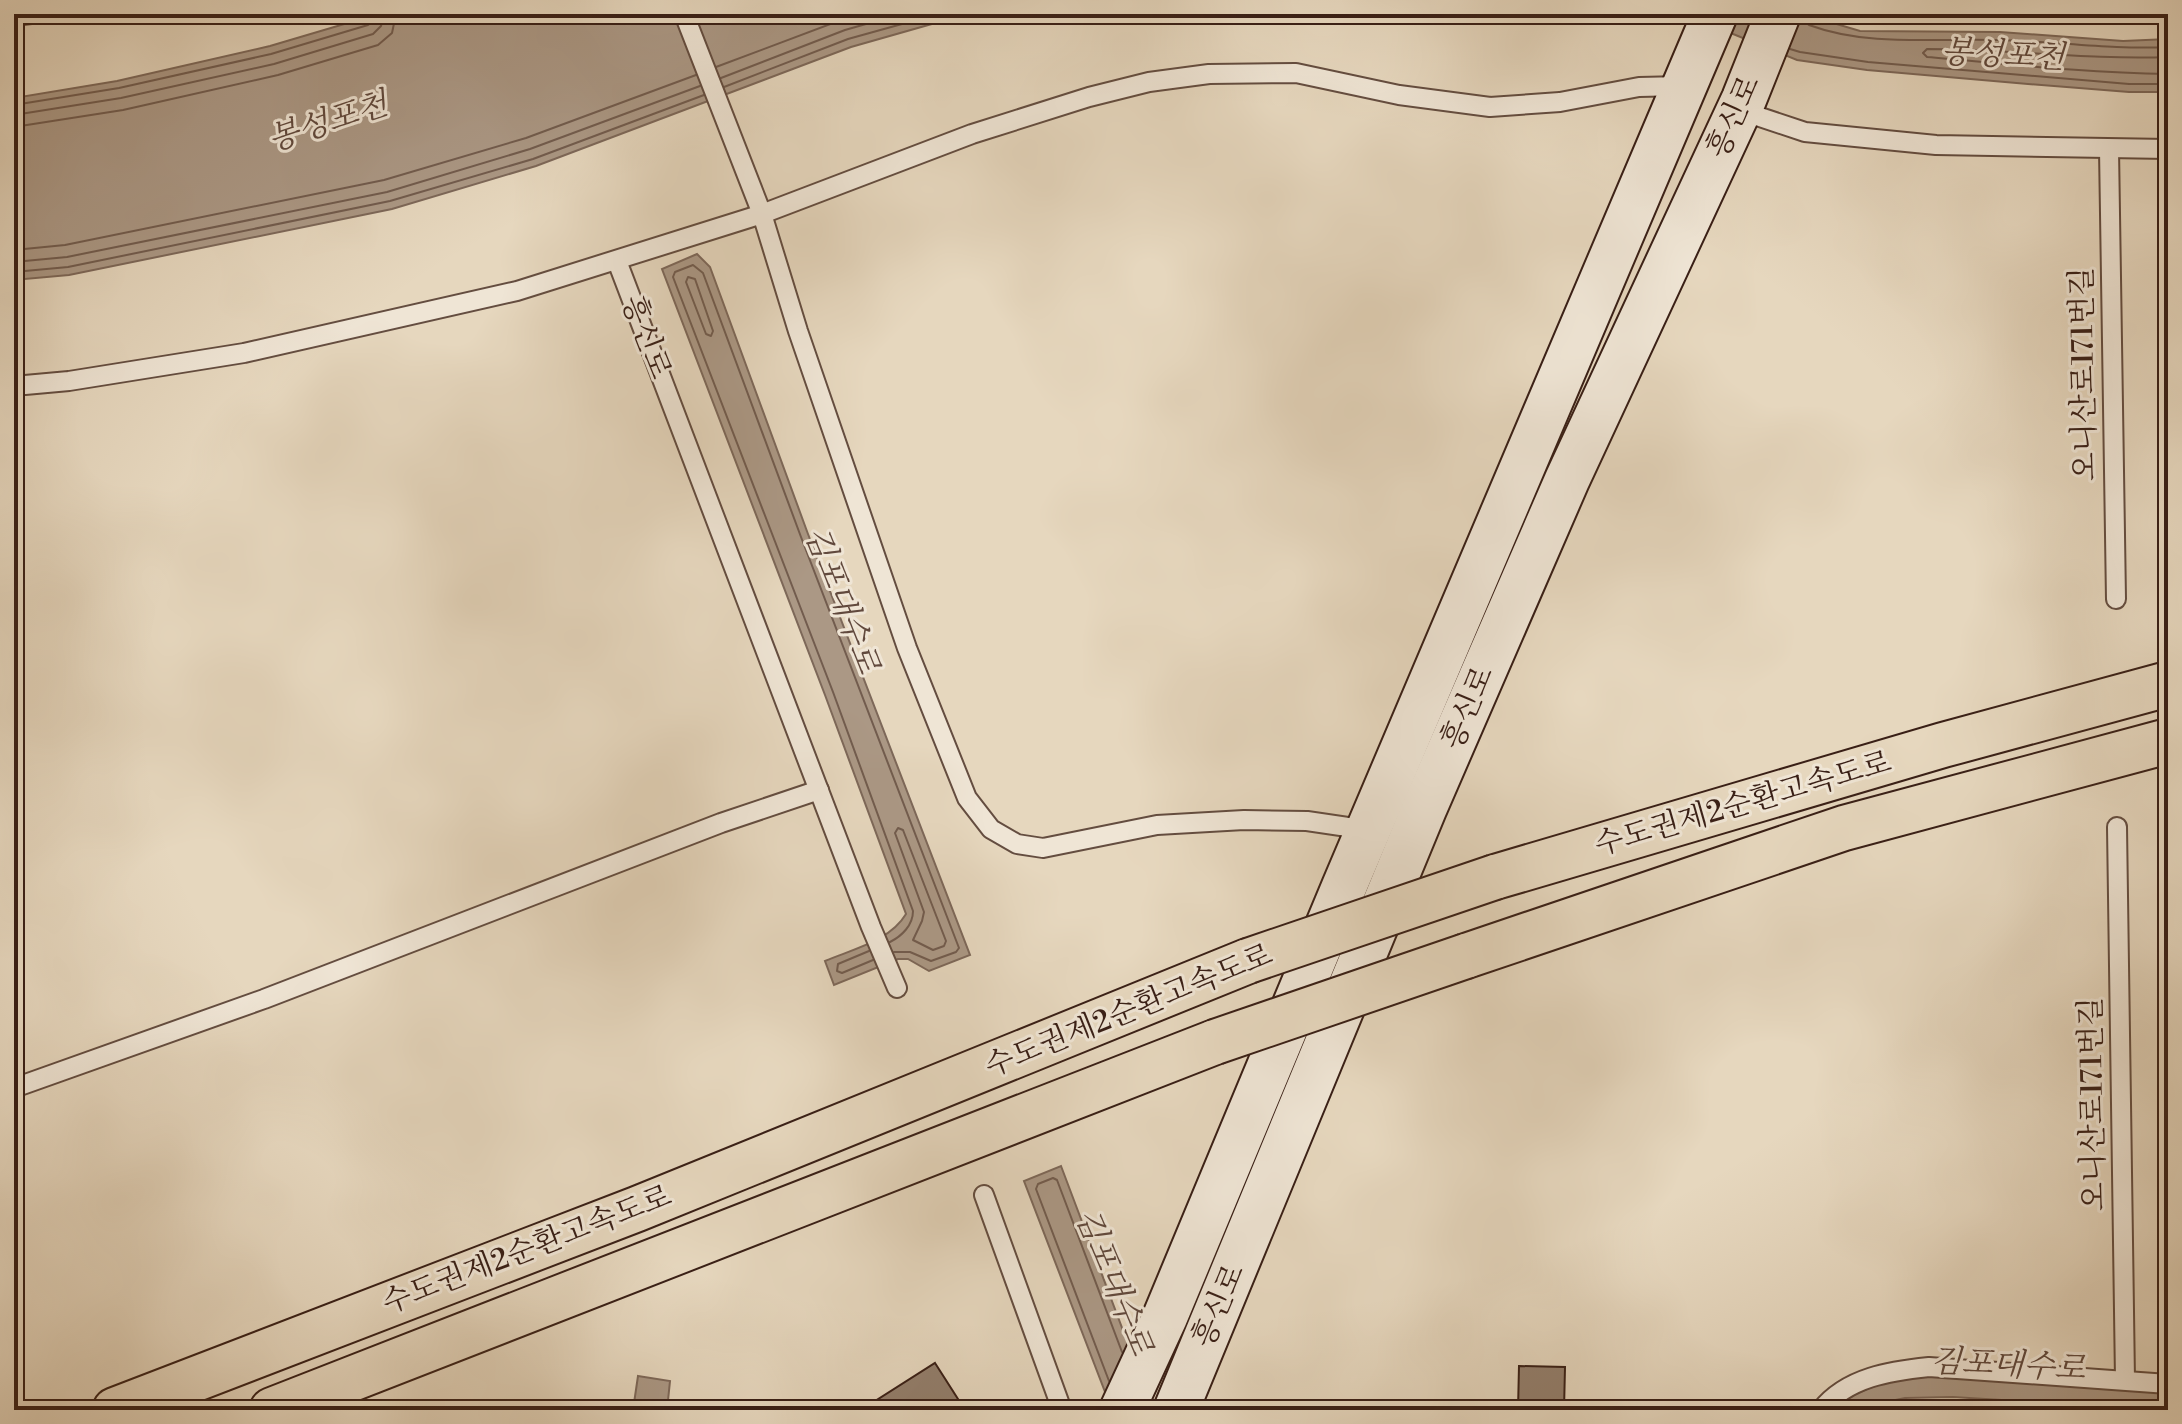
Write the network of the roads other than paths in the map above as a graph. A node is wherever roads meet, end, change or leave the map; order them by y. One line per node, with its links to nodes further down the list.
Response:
1 (31, 14): 5 (lane)
2 (684, 14): 10 (lane)
3 (1715, 14): 6 (main road, 흥신로)
4 (1778, 14): 7 (main road, 흥신로)
5 (14, 16)
6 (1688, 79): 10 (lane); 18 (main road, 흥신로)
7 (1742, 104): 8 (lane); 25 (main road, 흥신로)
8 (2109, 149): 9 (lane); 13 (lane, 오니산로171번길)
9 (2168, 149)
10 (762, 214): 11 (lane); 18 (lane)
11 (617, 261): 12 (lane, 흥신로); 16 (lane, 흥신로)
12 (14, 386)
13 (2116, 599)
14 (2168, 684): 26 (highway, 수도권제2순환고속도로, bridge)
15 (2168, 741): 27 (highway, 수도권제2순환고속도로, bridge)
16 (819, 790): 19 (lane, 흥신로); 20 (lane)
17 (2117, 827): 23 (lane, 오니산로171번길)
18 (1368, 831): 22 (main road, 흥신로)
19 (897, 988)
20 (14, 1088)
21 (984, 1195): 28 (lane)
22 (1157, 1334): 25 (lane); 29 (main road, 흥신로)
23 (2125, 1380): 24 (lane); 31 (lane)
24 (2168, 1384)
25 (1196, 1390): 30 (main road, 흥신로)
26 (115, 1410)
27 (272, 1410)
28 (1062, 1410)
29 (1122, 1410)
30 (1176, 1410)
31 (1821, 1410)

